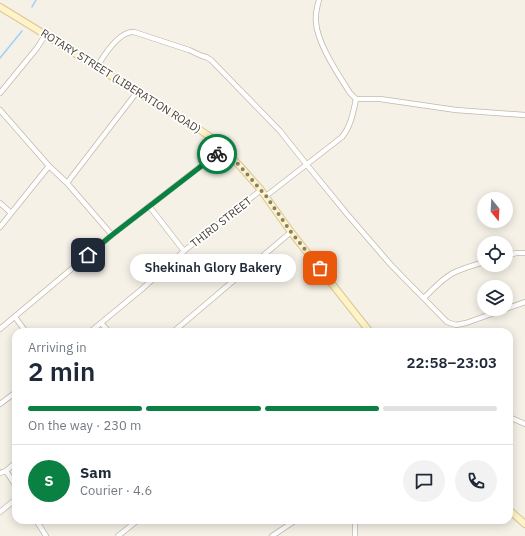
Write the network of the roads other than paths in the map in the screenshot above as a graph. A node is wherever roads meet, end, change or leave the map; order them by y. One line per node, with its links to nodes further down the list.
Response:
1 (318, 0): 7 (street)
2 (0, 7): 3 (street, ROTARY STREET (LIBERATION ROAD))
3 (46, 34): 4 (street, ROTARY STREET (LIBERATION ROAD)); 6 (street)
4 (96, 67): 5 (street, ROTARY STREET (LIBERATION ROAD)); 11 (street)
5 (137, 92): 10 (street, ROTARY STREET (LIBERATION ROAD)); 13 (street)
6 (0, 93)
7 (356, 99): 9 (street); 11 (street)
8 (0, 110): 12 (street)
9 (525, 115)
10 (223, 149): 14 (street, ROTARY STREET (LIBERATION ROAD)); 17 (street)
11 (307, 165): 15 (street); 26 (street)
12 (48, 166): 13 (street); 18 (street)
13 (67, 184): 21 (street)
14 (261, 190): 15 (street, ROTARY STREET (LIBERATION ROAD)); 22 (street, THIRD STREET)
15 (266, 196): 20 (street, ROTARY STREET (LIBERATION ROAD))
16 (0, 203): 18 (street)
17 (150, 206): 21 (street); 22 (street)
18 (11, 213): 19 (street)
19 (0, 227)
20 (291, 232): 33 (street); 34 (street, ROTARY STREET (LIBERATION ROAD))
21 (112, 235): 28 (street)
22 (184, 251): 29 (street, THIRD STREET)
23 (525, 253): 24 (street)
24 (513, 254)
25 (477, 264): 26 (street)
26 (424, 298): 27 (street)
27 (525, 302)
28 (15, 317): 30 (street); 35 (street)
29 (101, 323): 31 (street, THIRD STREET); 32 (street)
30 (23, 328)
31 (95, 328)
32 (105, 328)
33 (178, 328)
34 (365, 328)
35 (0, 329)
36 (12, 395): 37 (street)
37 (0, 404)
38 (513, 419): 39 (street)
39 (525, 424)
40 (12, 466): 41 (street)
41 (6, 471): 42 (street); 43 (street)
42 (0, 473)
43 (12, 480)
44 (12, 502): 45 (street)
45 (0, 512)
46 (513, 514): 51 (street)
47 (38, 524): 52 (street)
48 (133, 524): 53 (street)
49 (290, 524): 54 (street)
50 (355, 524): 55 (street)
51 (525, 524)
52 (44, 535)
53 (118, 536)
54 (272, 536)
55 (355, 536)

